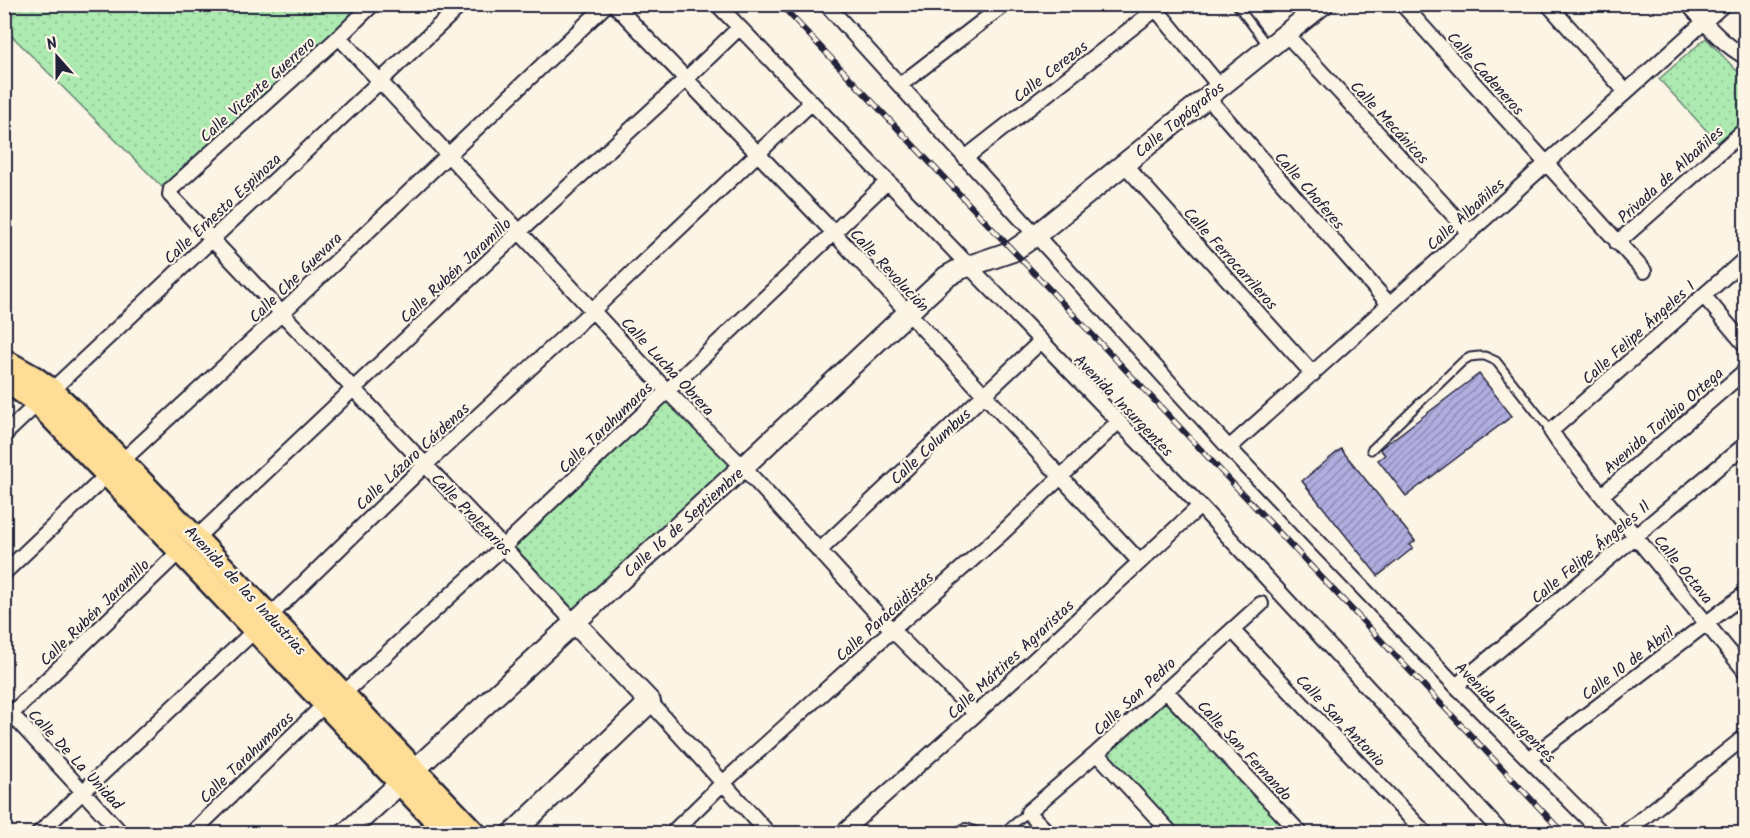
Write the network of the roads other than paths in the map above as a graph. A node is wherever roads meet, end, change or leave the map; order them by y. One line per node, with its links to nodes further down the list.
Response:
1 (373, 4): 18 (street, Calle Vicente Guerrero)
2 (462, 4): 22 (street, Calle Ernesto Espinoza)
3 (607, 4): 29 (street, Calle Che Guevara)
4 (614, 4): 21 (street, Calle Revolución)
5 (717, 4): 16 (street, Avenida Insurgentes)
6 (1005, 4): 23 (street)
7 (1236, 4): 19 (lane)
8 (1402, 4): 32 (street, Calle Cadeneros)
9 (1548, 4): 25 (street)
10 (1688, 4): 15 (street)
11 (1724, 4): 15 (street, Calle Albañiles)
12 (1320, 5): 17 (street, Calle Topógrafos)
13 (833, 7): 23 (street, Avenida Insurgentes)
14 (1154, 7): 24 (street, Calle Choferes); 30 (street, Calle Cerezas)
15 (1704, 22): 20 (street); 25 (street, Calle Albañiles)
16 (739, 28): 21 (street, Calle Rubén Jaramillo); 26 (street, Avenida Insurgentes)
17 (1286, 34): 19 (street, Calle Topógrafos); 37 (street, Calle Mecánicos)
18 (339, 37): 22 (street, Calle Lucha Obrera); 34 (street, Calle Vicente Guerrero)
19 (1269, 48): 24 (street, Calle Topógrafos)
20 (1746, 57)
21 (685, 80): 28 (street, Calle Revolución); 35 (street, Calle Rubén Jaramillo)
22 (380, 81): 29 (street, Calle Lucha Obrera); 39 (street, Calle Ernesto Espinoza)
23 (900, 85): 30 (street, Avenida Insurgentes)
24 (1214, 92): 31 (street, Calle Topógrafos); 45 (street, Calle Choferes)
25 (1626, 92): 32 (street, Calle Albañiles)
26 (811, 103): 28 (street, Calle Lázaro Cárdenas); 33 (street, Avenida Insurgentes)
27 (1746, 129): 40 (street, Privada de Albañiles)
28 (756, 154): 36 (street, Calle Revolución); 46 (street, Calle Lázaro Cárdenas)
29 (447, 155): 35 (street, Calle Lucha Obrera); 47 (street, Calle Che Guevara)
30 (965, 158): 38 (street, Avenida Insurgentes)
31 (1124, 164): 38 (street, Calle Topógrafos); 53 (street, Calle Ferrocarrileros)
32 (1546, 164): 37 (street, Calle Albañiles); 40 (street, Calle Cadeneros)
33 (888, 181): 36 (street, Calle Tarahumaras); 42 (street, Avenida Insurgentes)
34 (172, 198): 39 (street, Calle Proletarios)
35 (519, 232): 46 (street, Calle Lucha Obrera); 55 (street, Calle Rubén Jaramillo)
36 (834, 233): 48 (street, Calle Revolución); 56 (street, Calle Tarahumaras)
37 (1470, 233): 45 (street, Calle Albañiles)
38 (1036, 235): 42 (street, Calle 16 de Septiembre); 63 (street, Avenida Insurgentes)
39 (213, 240): 47 (street, Calle Proletarios); 58 (street, Calle Ernesto Espinoza)
40 (1617, 243): 43 (street, Calle Cadeneros)
41 (1746, 258): 44 (street, Calle Felipe Ángeles I)
42 (970, 266): 48 (street, Calle 16 de Septiembre); 49 (street, Avenida Insurgentes)
43 (1644, 272)
44 (1704, 296): 50 (street); 60 (street, Calle Felipe Ángeles I)
45 (1389, 304): 53 (street, Calle Albañiles)
46 (593, 310): 56 (street, Calle Lucha Obrera); 65 (street, Calle Lázaro Cárdenas)
47 (283, 312): 55 (street, Calle Proletarios); 67 (street, Calle Che Guevara)
48 (908, 312): 57 (street, Calle Revolución); 66 (street, Calle 16 de Septiembre)
49 (1040, 342): 57 (street, Calle Columbus); 59 (street, Avenida Insurgentes)
50 (1746, 346)
51 (4, 360): 58 (main road, Avenida de las Industrias)
52 (1746, 370): 69 (street, Avenida Toribio Ortega)
53 (1313, 374): 63 (street, Calle Albañiles)
54 (4, 381): 58 (main road, Avenida de las Industrias)
55 (354, 388): 65 (street, Calle Proletarios); 72 (street, Calle Rubén Jaramillo)
56 (667, 391): 66 (street, Calle Lucha Obrera); 73 (street, Calle Tarahumaras)
57 (984, 394): 68 (street, Calle Revolución); 74 (street, Calle Columbus)
58 (45, 397): 61 (street, Calle Ernesto Espinoza); 67 (main road, Avenida de las Industrias)
59 (1118, 422): 68 (street, Calle Paracaidistas); 70 (street, Avenida Insurgentes)
60 (1551, 431): 64 (lane); 69 (street, Calle Octava)
61 (4, 435)
62 (1746, 444): 71 (street, Calle Felipe Ángeles Il)
63 (1229, 448): 85 (street, Avenida Insurgentes)
64 (1371, 450)
65 (425, 465): 73 (street, Calle Proletarios); 80 (street, Calle Lázaro Cárdenas)
66 (743, 467): 74 (street, Calle Lucha Obrera); 79 (street, Calle 16 de Septiembre)
67 (115, 468): 72 (main road, Avenida de las Industrias); 76 (street, Calle Che Guevara)
68 (1061, 477): 75 (street, Calle Revolución); 82 (street, Calle Paracaidistas)
69 (1602, 495): 71 (street, Calle Octava)
70 (1200, 506): 75 (street, Calle Mártires Agraristas); 98 (street, Avenida Insurgentes)
71 (1635, 536): 81 (street, Calle Octava); 85 (street, Calle Felipe Ángeles Il)
72 (188, 545): 80 (main road, Avenida de las Industrias); 89 (street, Calle Rubén Jaramillo)
73 (503, 547): 79 (street, Calle Proletarios); 87 (street, Calle Tarahumaras)
74 (819, 551): 82 (street, Calle Lucha Obrera)
75 (1139, 561): 90 (street, Calle Mártires Agraristas)
76 (4, 573)
77 (1746, 593): 81 (street, Calle 10 de Abril)
78 (1261, 604): 83 (street, Calle San Pedro)
79 (574, 622): 88 (street, Calle Proletarios); 94 (street, Calle 16 de Septiembre)
80 (262, 623): 87 (main road, Avenida de las Industrias); 96 (street, Calle Lázaro Cárdenas)
81 (1706, 623): 84 (street, Calle Octava); 93 (street, Calle 10 de Abril)
82 (892, 630): 90 (street, Calle Lucha Obrera); 95 (street, Calle Paracaidistas)
83 (1232, 630): 86 (street, Calle San Pedro); 113 (street, Calle San Antonio)
84 (1746, 672)
85 (1456, 686): 93 (street, Avenida Insurgentes)
86 (1165, 690): 92 (street, Calle San Pedro); 112 (street, Calle San Fernando)
87 (334, 699): 94 (main road, Avenida de las Industrias); 101 (street, Calle Tarahumaras)
88 (650, 702): 95 (street, Calle Proletarios); 105 (street)
89 (7, 714): 96 (street, Calle De La Unidad)
90 (976, 714): 108 (street, Calle Mártires Agraristas)
91 (1746, 736): 115 (street)
92 (1097, 753): 97 (street, Calle San Pedro); 111 (street)
93 (1529, 759): 114 (street, Avenida Insurgentes)
94 (407, 776): 102 (street, Calle 16 de Septiembre); 103 (main road, Avenida de las Industrias); 104 (main road, Avenida de las Industrias)
95 (723, 783): 106 (street, Calle Paracaidistas); 107 (street, Calle Proletarios)
96 (83, 792): 99 (street, Calle Lázaro Cárdenas); 100 (street, Calle De La Unidad)
97 (1028, 812): 109 (lane); 110 (street)
98 (1494, 831)
99 (38, 834)
100 (122, 834)
101 (191, 834)
102 (345, 834)
103 (448, 834)
104 (476, 834)
105 (512, 834)
106 (671, 834)
107 (769, 834)
108 (841, 834)
109 (1002, 834)
110 (1049, 834)
111 (1172, 834)
112 (1300, 834)
113 (1426, 834)
114 (1603, 834)
115 (1623, 834)

